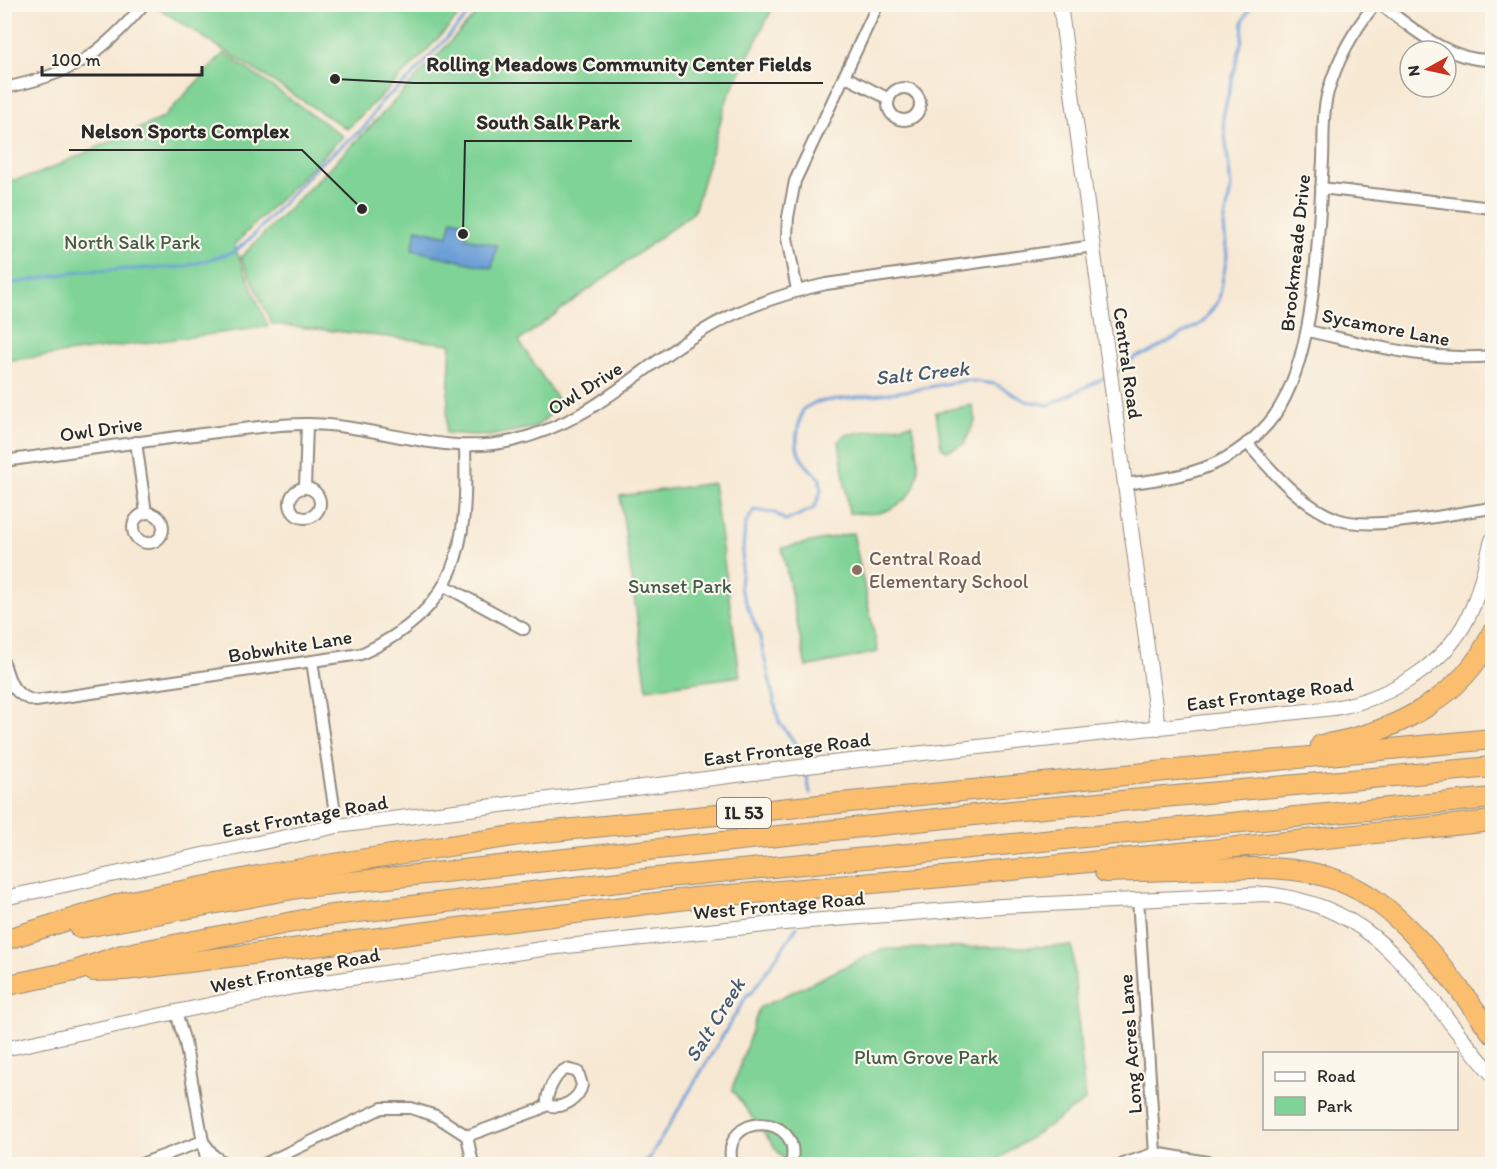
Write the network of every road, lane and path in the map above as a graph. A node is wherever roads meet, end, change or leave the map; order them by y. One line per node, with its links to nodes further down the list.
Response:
1 (144, 4): 8 (street)
2 (878, 4): 7 (street)
3 (1060, 4): 12 (street, Central Road)
4 (1375, 4): 10 (street, Brookmeade Drive)
5 (1380, 4): 6 (street)
6 (1492, 60)
7 (844, 76): 9 (street); 13 (street)
8 (4, 88)
9 (889, 99)
10 (1321, 188): 11 (street); 14 (street, Brookmeade Drive)
11 (1492, 208)
12 (1093, 246): 13 (street, Owl Drive); 21 (street, Central Road)
13 (797, 290): 19 (street, Owl Drive)
14 (1308, 331): 15 (street, Sycamore Lane); 18 (street, Brookmeade Drive)
15 (1492, 356)
16 (307, 424): 17 (street, Owl Drive); 19 (street, Owl Drive); 22 (street)
17 (136, 442): 20 (street, Owl Drive); 24 (street)
18 (1246, 443): 21 (street, Brookmeade Drive); 23 (street)
19 (465, 447): 26 (street, Bobwhite Lane)
20 (4, 461)
21 (1125, 484): 31 (street, Central Road)
22 (305, 488)
23 (1492, 508)
24 (146, 513)
25 (1492, 540): 31 (street, East Frontage Road)
26 (445, 586): 27 (street); 29 (street, Bobwhite Lane)
27 (524, 629)
28 (1492, 633): 34 (highway)
29 (312, 661): 30 (street, Bobwhite Lane); 37 (street)
30 (4, 663)
31 (1158, 728): 37 (street, East Frontage Road)
32 (1492, 739): 34 (highway, IL 53)
33 (1492, 767): 41 (highway, IL 53)
34 (1176, 770): 41 (highway, IL 53)
35 (1492, 798): 42 (highway)
36 (1492, 821): 38 (highway)
37 (337, 826): 39 (street, East Frontage Road)
38 (943, 877): 42 (highway); 45 (highway)
39 (4, 898)
40 (1138, 899): 44 (street, West Frontage Road); 47 (street, West Frontage Road); 51 (street, Long Acres Lane)
41 (4, 941)
42 (75, 971): 43 (highway)
43 (4, 986)
44 (176, 1013): 46 (street, West Frontage Road); 50 (street)
45 (1492, 1033)
46 (4, 1049)
47 (1492, 1074)
48 (547, 1105): 49 (street)
49 (467, 1136): 55 (street); 56 (street)
50 (203, 1141): 52 (street); 53 (street); 54 (street)
51 (1155, 1153): 59 (street); 60 (street)
52 (141, 1164)
53 (207, 1164)
54 (226, 1164)
55 (264, 1164)
56 (473, 1164)
57 (732, 1164): 58 (street)
58 (791, 1164)
59 (1123, 1164)
60 (1218, 1164)

